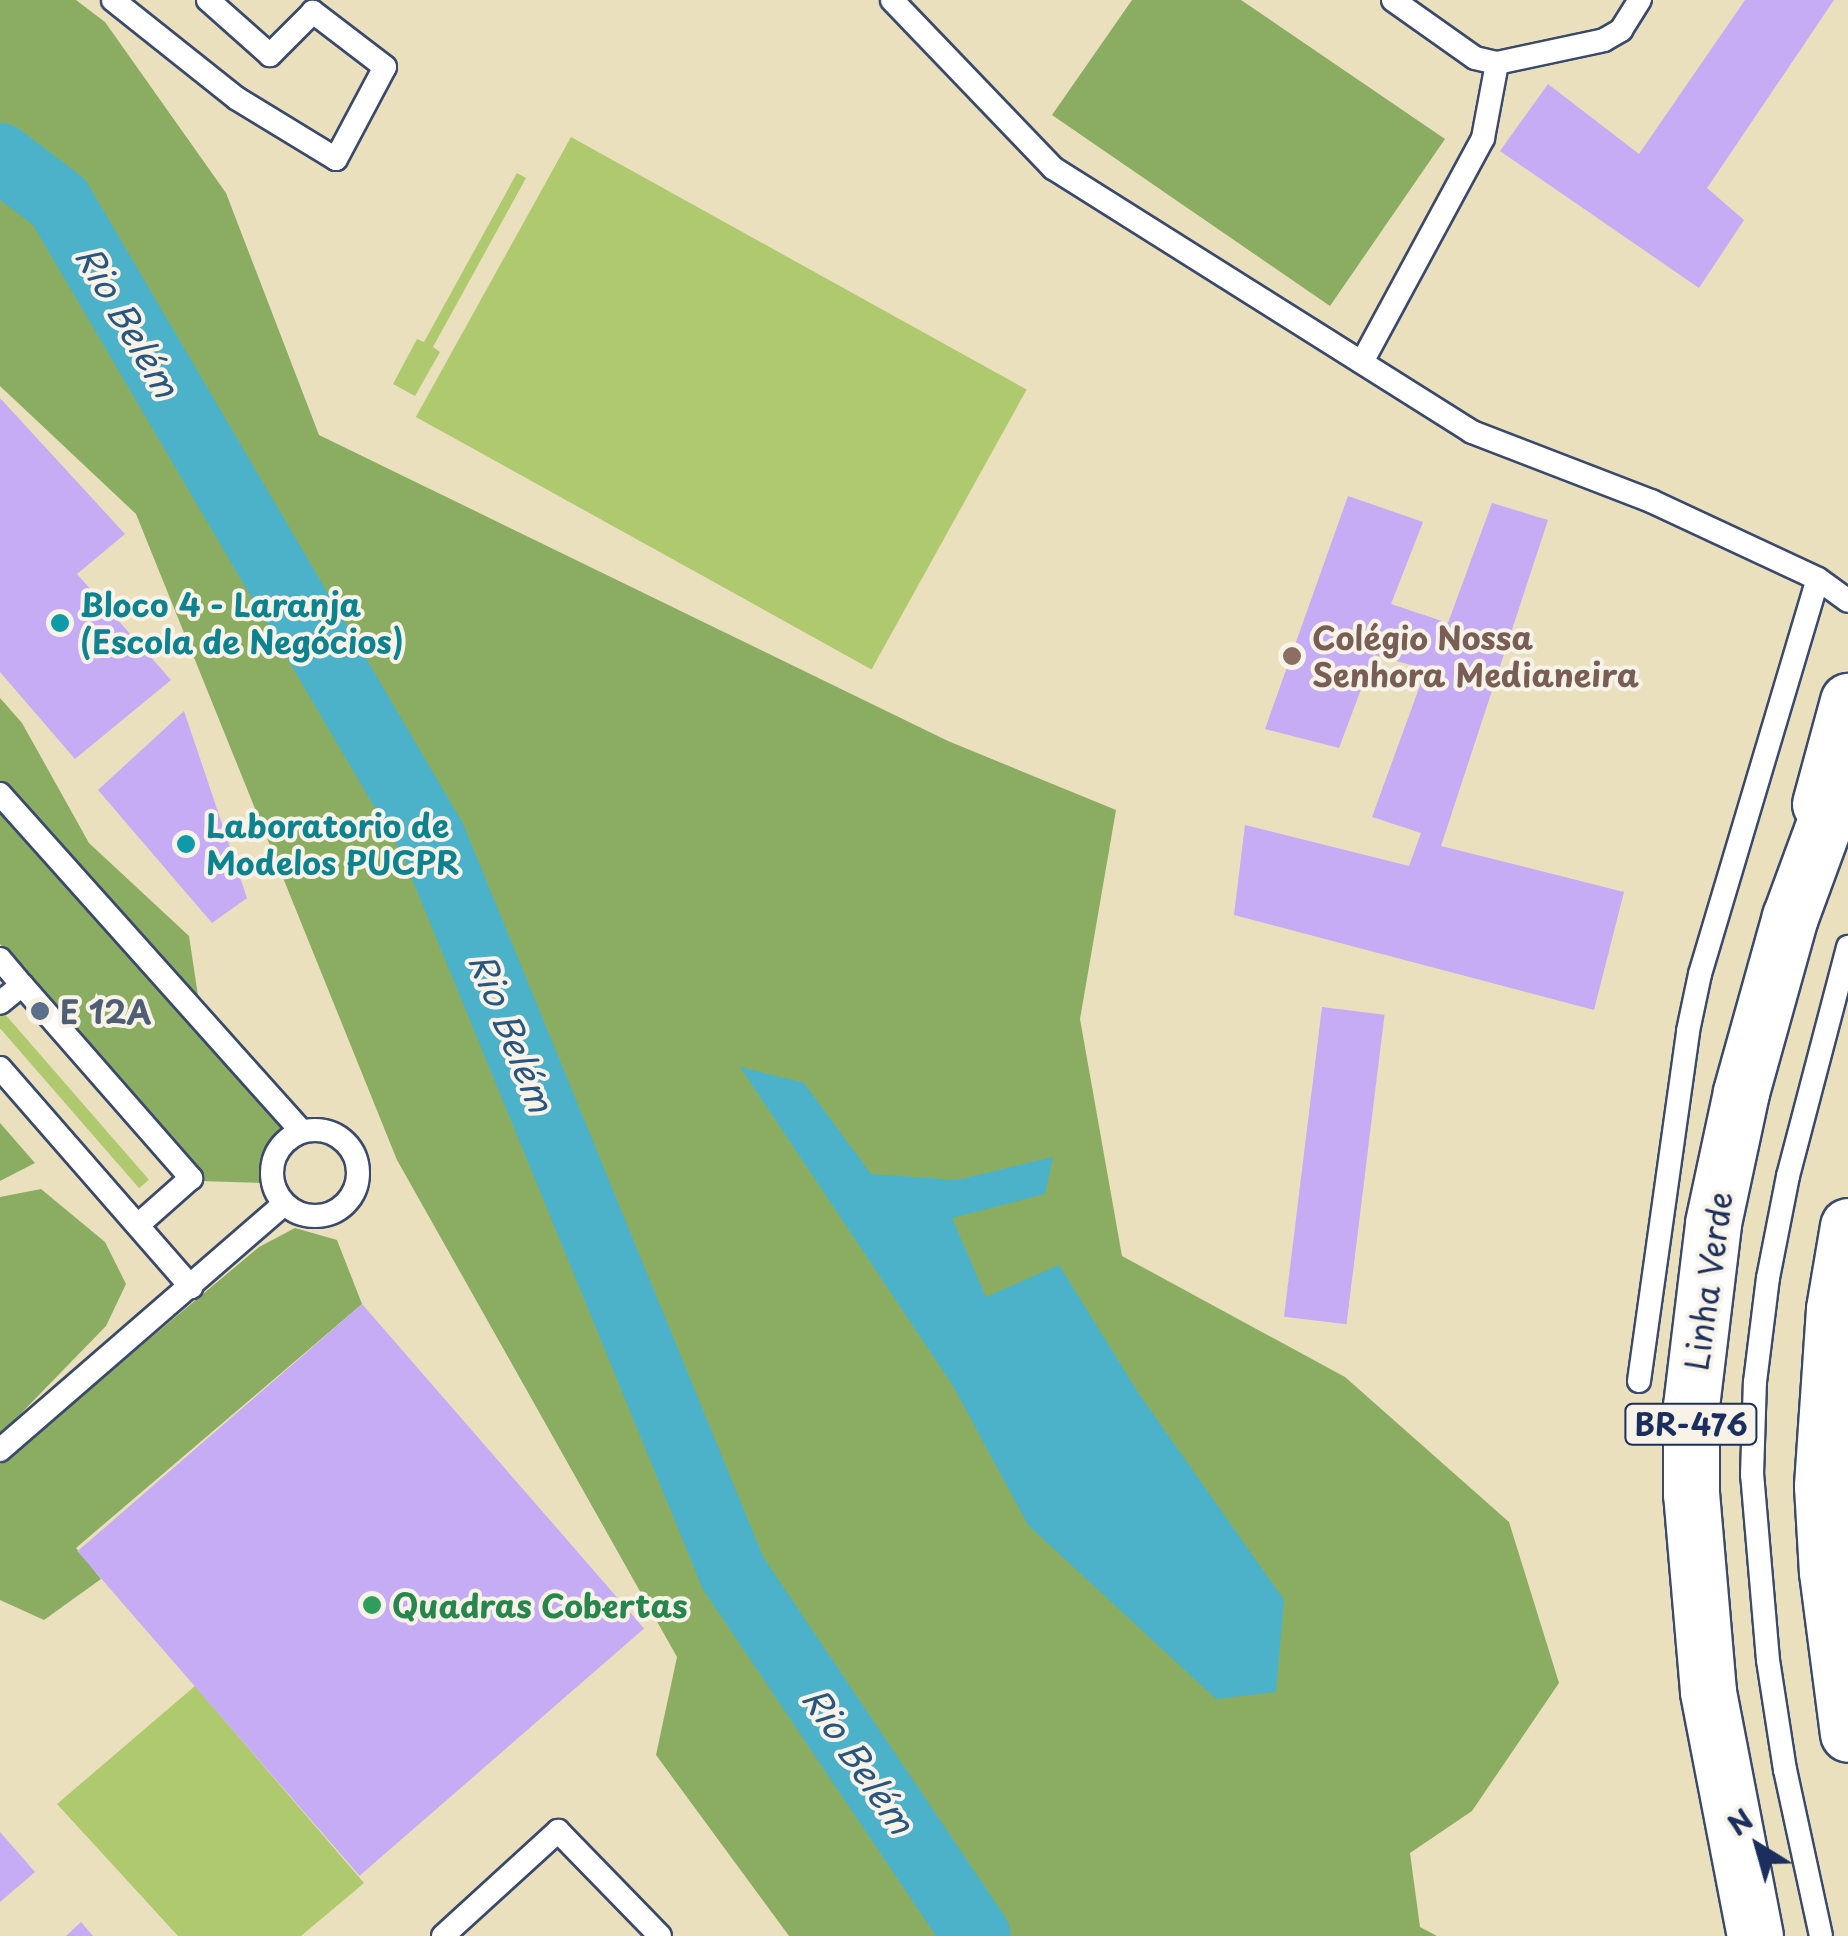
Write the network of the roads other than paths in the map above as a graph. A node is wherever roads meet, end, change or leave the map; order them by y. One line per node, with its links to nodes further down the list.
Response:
1 (113, 0): 2 (lane)
2 (208, 0)
3 (892, 0): 7 (lane)
4 (1394, 0): 6 (lane)
5 (1640, 0): 6 (lane)
6 (1497, 63): 7 (lane)
7 (1362, 362): 8 (lane)
8 (1818, 580): 9 (lane); 24 (lane)
9 (1848, 601)
10 (1848, 701): 13 (main road)
11 (1848, 759): 13 (main road, Linha Verde / BR-476)
12 (0, 794): 19 (lane)
13 (1790, 917): 29 (main road, Linha Verde / BR-476)
14 (1848, 948): 30 (lane)
15 (0, 958): 16 (lane)
16 (22, 985): 17 (lane); 21 (lane)
17 (0, 1003)
18 (0, 1068): 21 (lane)
19 (302, 1130): 20 (lane); 20 (lane)
20 (284, 1204): 23 (lane)
21 (139, 1224): 23 (lane)
22 (1848, 1226): 26 (main road)
23 (191, 1287): 25 (lane)
24 (1638, 1381)
25 (0, 1450)
26 (1848, 1734)
27 (443, 1936): 28 (lane)
28 (660, 1936)
29 (1755, 1936)
30 (1821, 1936)

